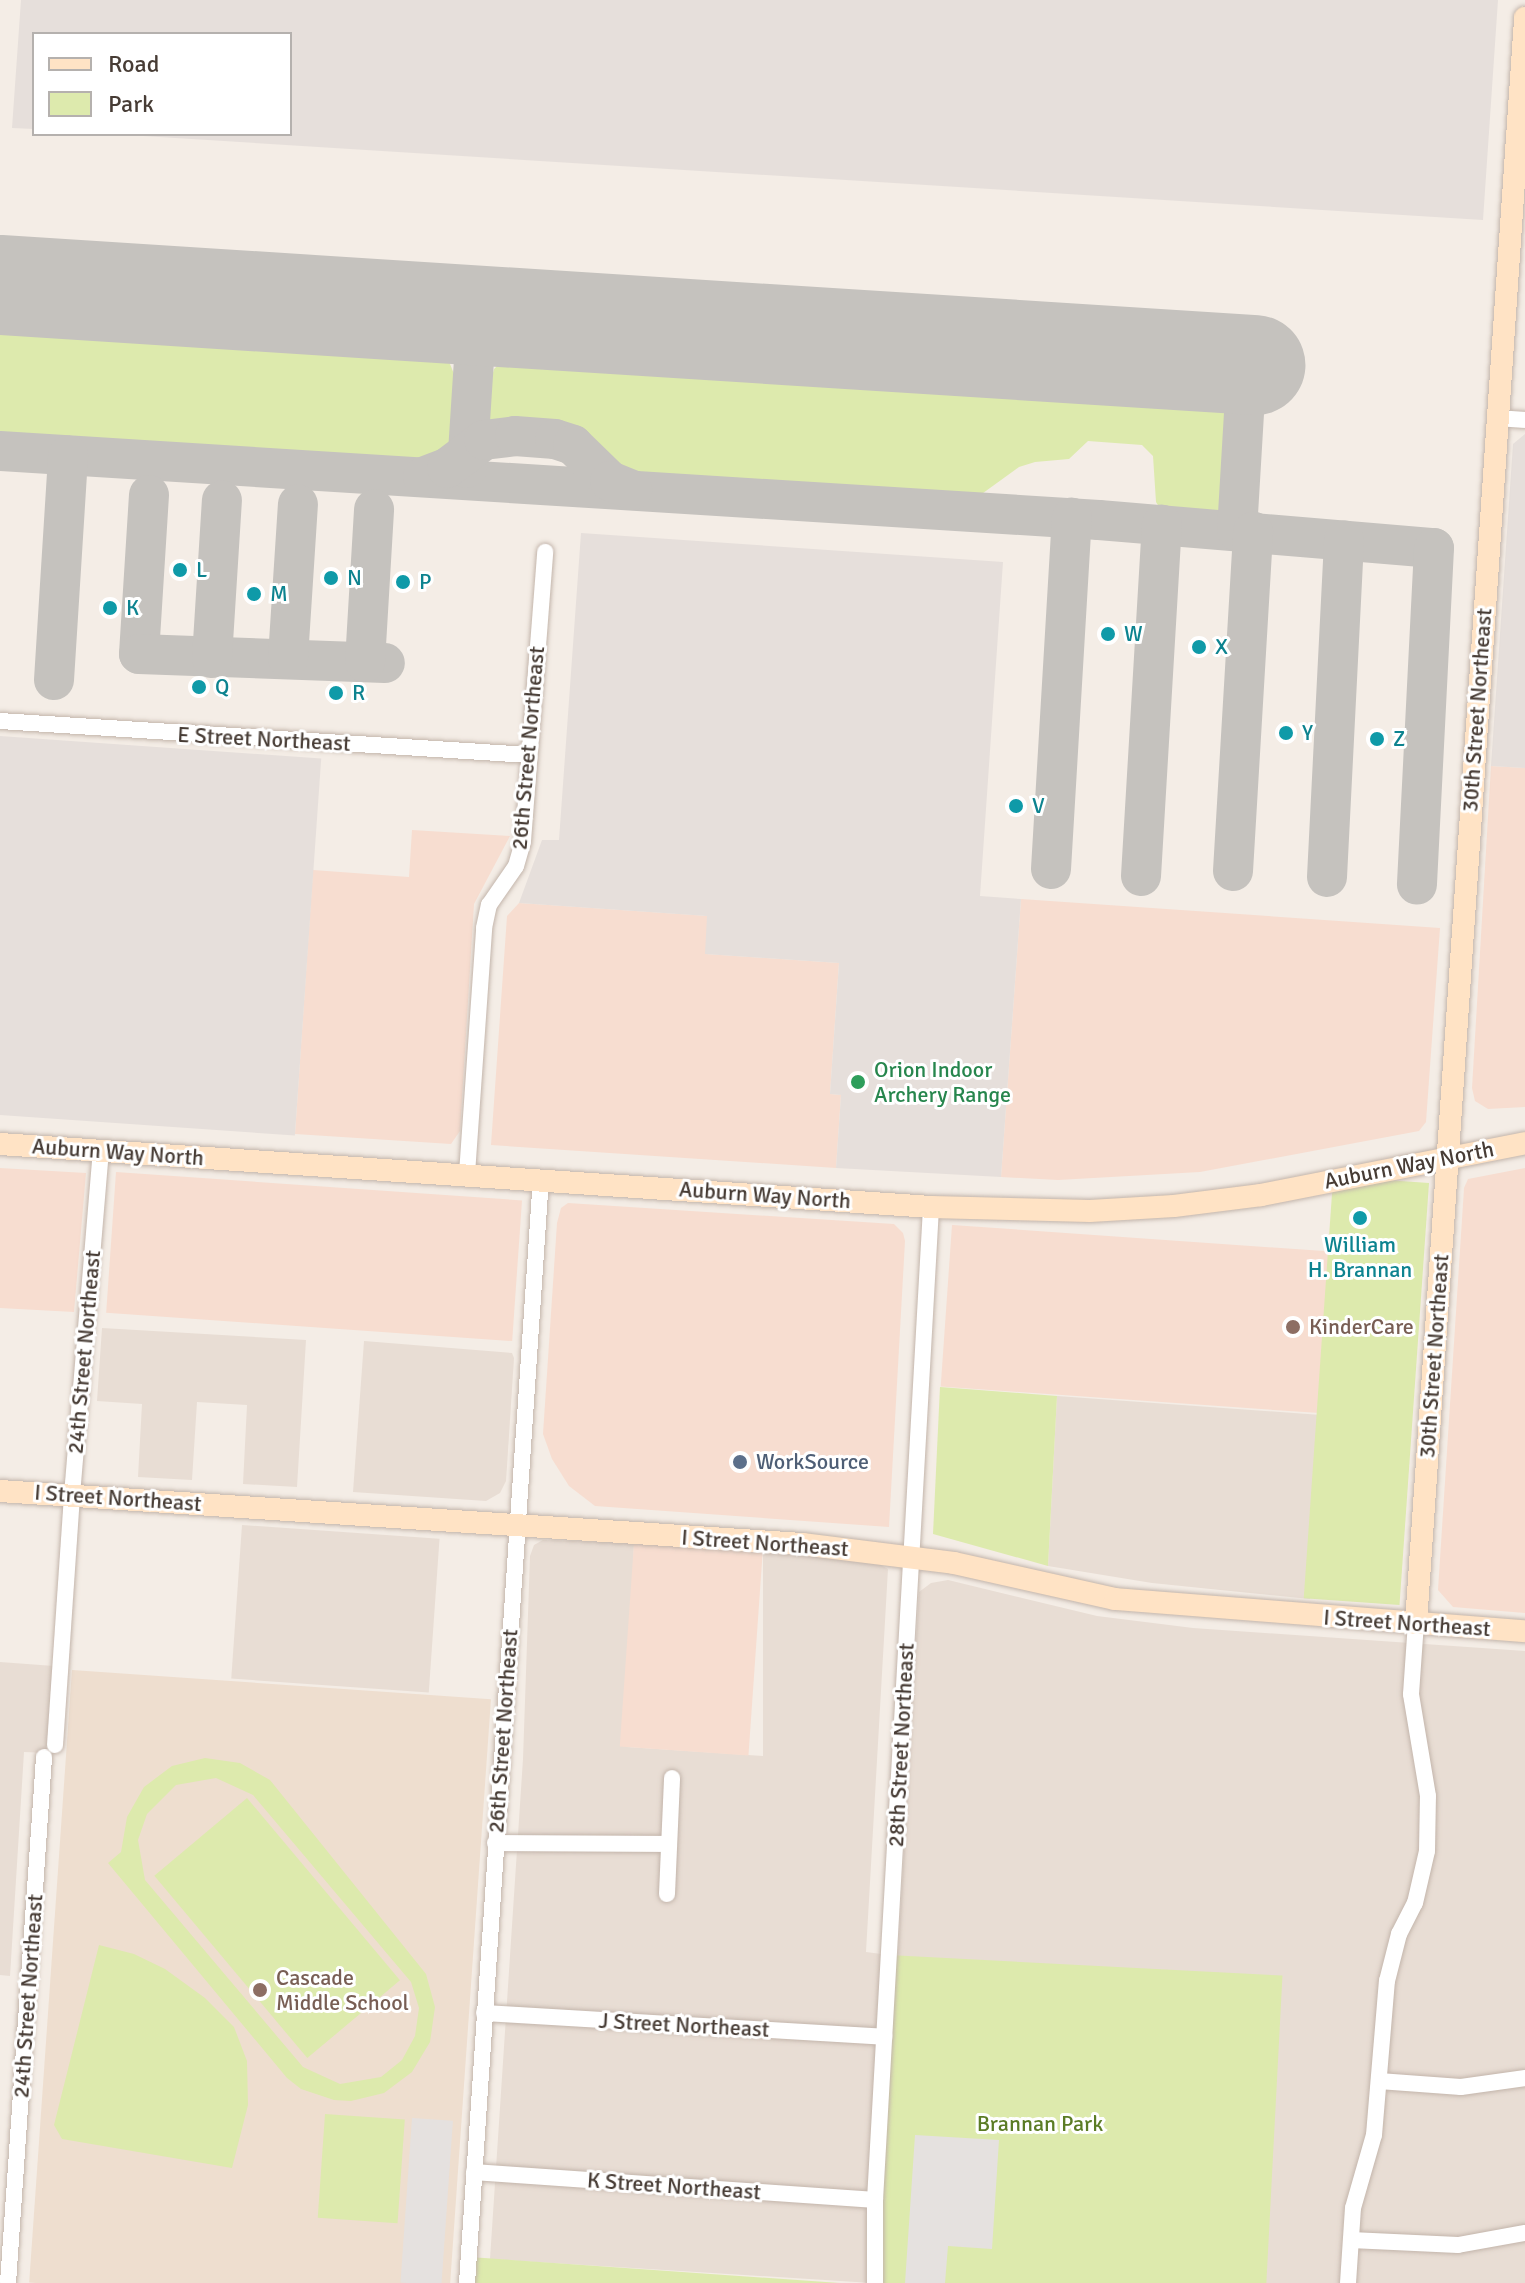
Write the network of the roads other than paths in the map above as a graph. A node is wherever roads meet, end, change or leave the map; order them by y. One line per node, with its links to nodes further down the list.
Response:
1 (1525, 18): 2 (street, 30th Street Northeast)
2 (1497, 418): 3 (street); 10 (street, 30th Street Northeast)
3 (1525, 420)
4 (545, 552): 6 (street, 26th Street Northeast)
5 (0, 721): 6 (street, E Street Northeast)
6 (528, 755): 11 (street, 26th Street Northeast)
7 (1525, 1143): 10 (street, Auburn Way North)
8 (0, 1144): 9 (street, Auburn Way North)
9 (101, 1151): 11 (street, Auburn Way North); 15 (street, 24th Street Northeast)
10 (1447, 1156): 13 (street, Auburn Way North); 18 (street, 30th Street Northeast)
11 (467, 1174): 12 (street, Auburn Way North)
12 (541, 1179): 13 (street, Auburn Way North); 16 (street, 26th Street Northeast)
13 (931, 1207): 17 (street, 28th Street Northeast)
14 (0, 1491): 15 (street, I Street Northeast)
15 (72, 1495): 16 (street, I Street Northeast); 29 (street, 24th Street Northeast)
16 (516, 1525): 17 (street, I Street Northeast); 21 (street, 26th Street Northeast)
17 (912, 1556): 18 (street, I Street Northeast); 25 (street, 28th Street Northeast)
18 (1416, 1623): 19 (street, I Street Northeast); 27 (street, 30th Street Northeast)
19 (1525, 1631)
20 (672, 1778): 22 (street)
21 (495, 1843): 22 (street); 24 (street, 26th Street Northeast)
22 (669, 1844): 23 (street)
23 (667, 1894)
24 (484, 2013): 25 (street, J Street Northeast); 28 (street, 26th Street Northeast)
25 (884, 2037): 30 (street, 28th Street Northeast)
26 (1525, 2078): 27 (street)
27 (1379, 2081): 32 (street, 30th Street Northeast)
28 (474, 2172): 30 (street, K Street Northeast); 34 (street, 26th Street Northeast)
29 (8, 2190): 33 (street, 24th Street Northeast)
30 (875, 2200): 35 (street, 28th Street Northeast)
31 (1525, 2233): 32 (street)
32 (1351, 2240): 36 (street, 30th Street Northeast)
33 (8, 2283)
34 (467, 2283)
35 (875, 2283)
36 (1348, 2283)

